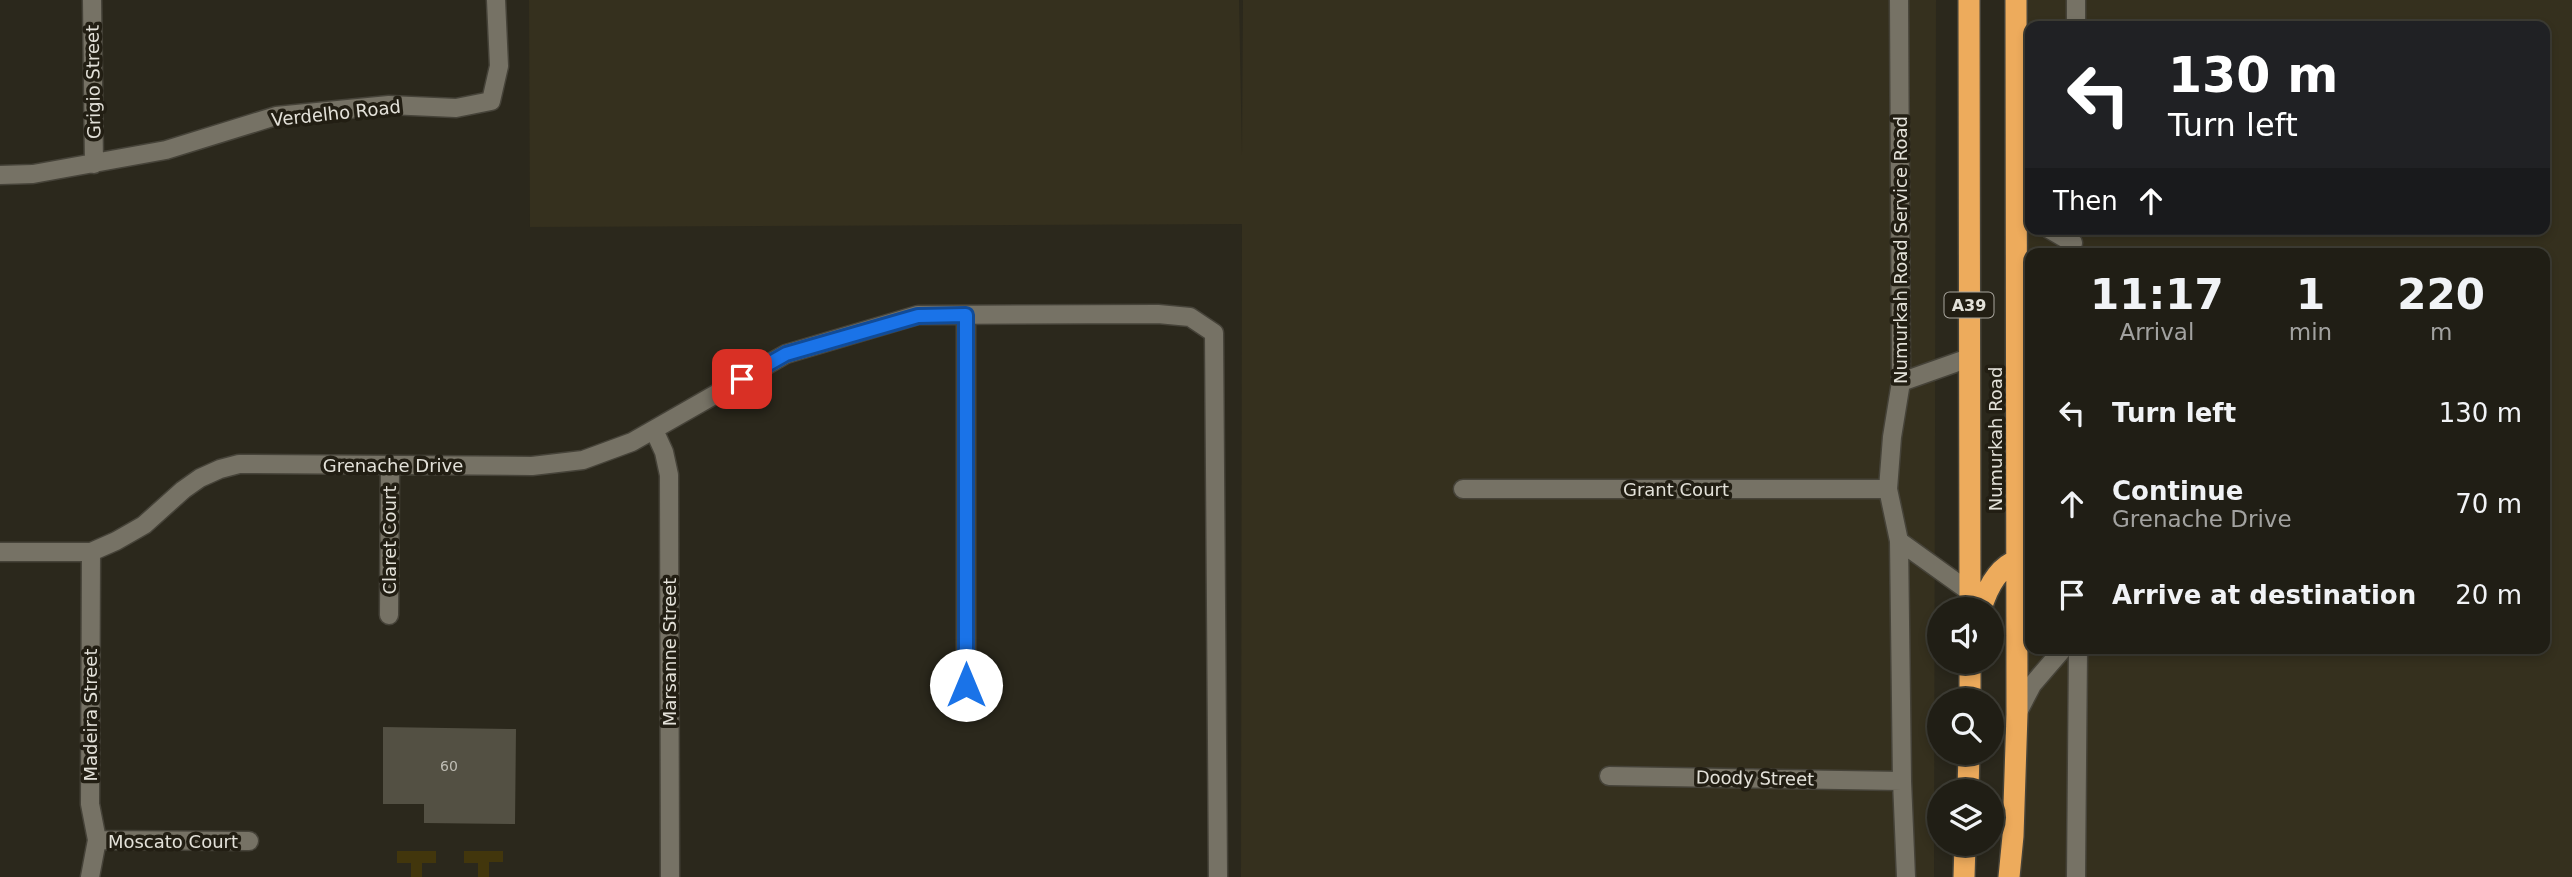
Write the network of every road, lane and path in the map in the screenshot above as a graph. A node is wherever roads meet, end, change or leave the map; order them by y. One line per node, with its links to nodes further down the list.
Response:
1 (92, 0): 8 (street, Grigio Street)
2 (496, 0): 8 (street, Verdelho Road)
3 (1899, 0): 13 (street, Numurkah Road Service Road)
4 (1969, 0): 12 (highway, Numurkah Road / A39)
5 (2016, 0): 10 (highway, Numurkah Road / A39)
6 (2076, 0): 7 (street)
7 (2076, 21)
8 (94, 164): 9 (street, Verdelho Road)
9 (0, 175)
10 (2023, 217): 21 (highway, Numurkah Road / A39)
11 (966, 315): 14 (street, Grenache Drive); 28 (street); 37 (street, Grenache Drive)
12 (1969, 358): 13 (street); 23 (highway, Numurkah Road / A39)
13 (1901, 382): 17 (street, Numurkah Road Service Road)
14 (654, 430): 15 (street, Grenache Drive); 36 (street, Marsanne Street)
15 (390, 466): 20 (street, Grenache Drive); 25 (street, Claret Court)
16 (1463, 489): 17 (street, Grant Court)
17 (1888, 489): 18 (street, Numurkah Road Service Road)
18 (1899, 541): 22 (street); 31 (street, Numurkah Road Service Road)
19 (0, 552): 20 (street, Grenache Drive)
20 (91, 552): 32 (street, Madeira Street)
21 (2018, 560): 24 (highway); 29 (highway, Numurkah Road / A39)
22 (1966, 597)
23 (1973, 597)
24 (1978, 597)
25 (389, 615)
26 (2059, 654): 29 (street)
27 (2078, 654): 41 (street)
28 (966, 685)
29 (2017, 713): 40 (highway, Numurkah Road / A39)
30 (1609, 776): 31 (street, Doody Street)
31 (1902, 781): 38 (street, Numurkah Road Service Road)
32 (97, 841): 33 (street, Moscato Court); 35 (street, Madeira Street)
33 (249, 841)
34 (1965, 856): 39 (highway)
35 (90, 877)
36 (670, 877)
37 (1218, 877)
38 (1906, 877)
39 (1964, 877)
40 (2009, 877)
41 (2076, 877)

